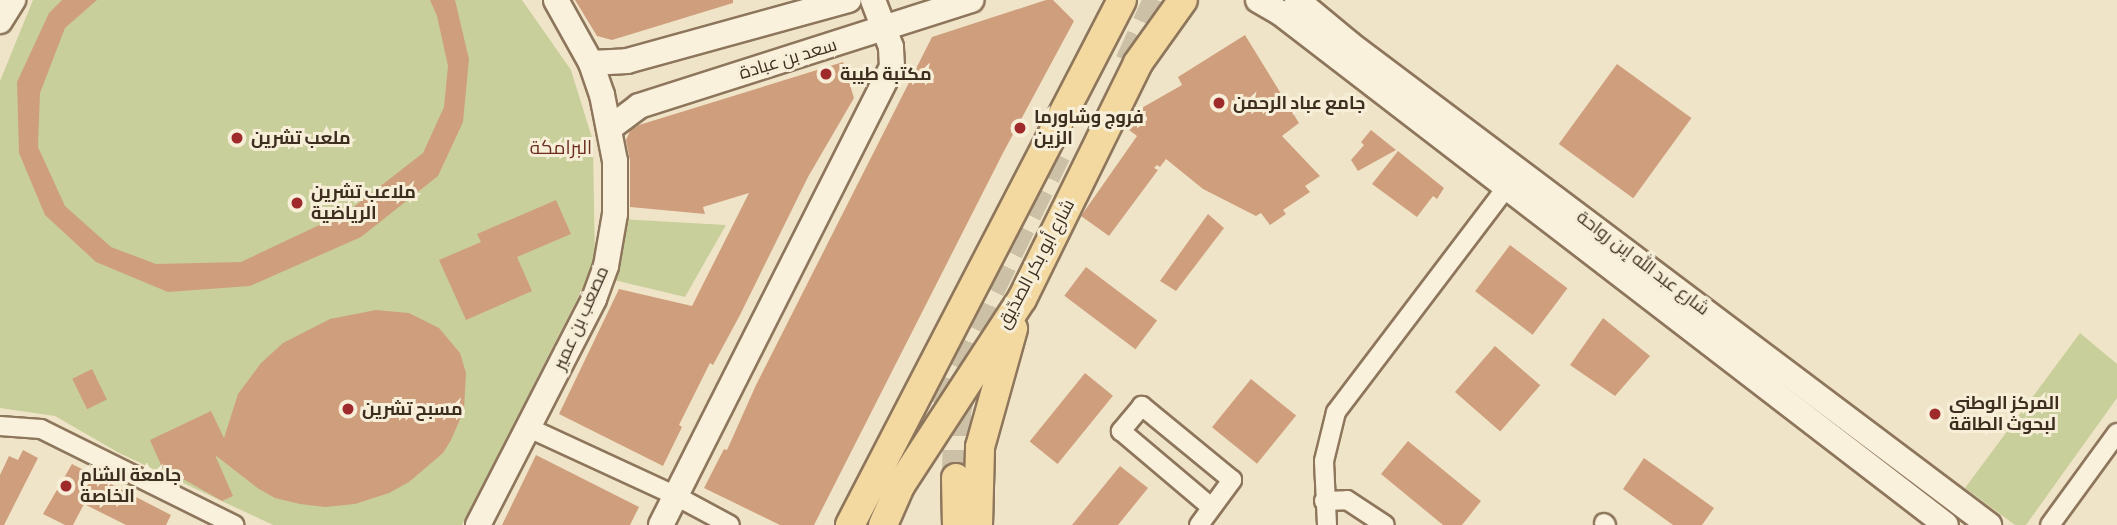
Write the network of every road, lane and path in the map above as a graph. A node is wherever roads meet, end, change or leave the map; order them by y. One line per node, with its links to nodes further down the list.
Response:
1 (13, 0): 10 (street)
2 (556, 0): 12 (street, مصعب بن عمير)
3 (849, 0): 12 (street)
4 (873, 0): 11 (street)
5 (971, 0): 11 (street, سعد بن عبادة)
6 (1122, 0): 27 (main road)
7 (1183, 0): 15 (main road, شارع أبو بكر الصدّيق)
8 (1258, 0): 14 (street, شارع عبد الله إبن رواحة)
9 (1297, 0): 37 (street, شارع عبد الله إبن رواحة)
10 (0, 21)
11 (884, 29): 13 (street, سعد بن عبادة); 20 (street)
12 (591, 63): 13 (street, مصعب بن عمير)
13 (610, 128): 17 (street, مصعب بن عمير)
14 (1507, 187): 21 (street); 36 (street, شارع عبد الله إبن رواحة)
15 (1022, 299): 29 (main road, شارع أبو بكر الصدّيق); 32 (main road)
16 (0, 426): 23 (street)
17 (529, 428): 20 (street); 24 (street, مصعب بن عمير)
18 (2117, 433): 38 (street)
19 (897, 480): 28 (main road)
20 (676, 496): 25 (street); 26 (street)
21 (1324, 501): 34 (street); 35 (street)
22 (1211, 506): 22 (street); 33 (street)
23 (234, 525)
24 (478, 525)
25 (661, 525)
26 (730, 525)
27 (850, 525)
28 (873, 525)
29 (883, 525)
30 (942, 525): 31 (main road)
31 (957, 525)
32 (978, 525)
33 (1199, 525)
34 (1327, 525)
35 (1385, 525)
36 (1946, 525)
37 (1990, 525)
38 (2050, 525)

